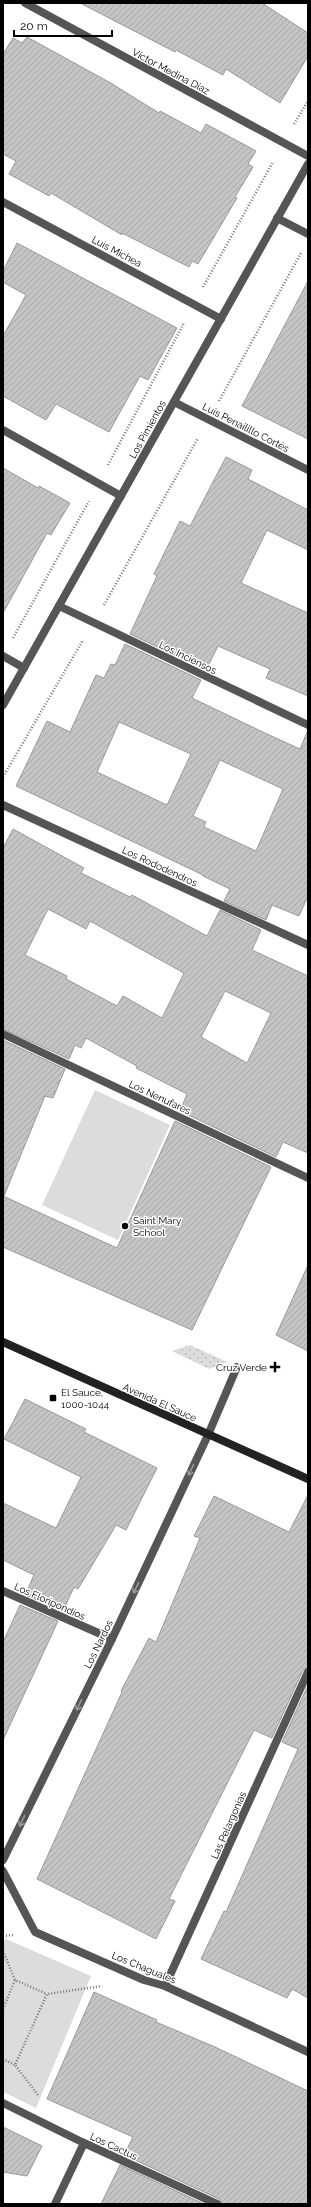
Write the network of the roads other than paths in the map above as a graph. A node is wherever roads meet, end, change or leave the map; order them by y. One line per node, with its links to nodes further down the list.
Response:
1 (25, 3): 2 (street, Víctor Medina Díaz)
2 (308, 156)
3 (308, 164): 5 (street, Los Pimientos)
4 (3, 202): 7 (street, Luis Michea)
5 (277, 218): 6 (street); 7 (street, Los Pimientos)
6 (308, 234)
7 (221, 319): 8 (street, Los Pimientos)
8 (174, 402): 10 (street, Luis Penailillo Cortés); 11 (street, Los Pimientos)
9 (3, 430): 11 (street)
10 (308, 470)
11 (121, 496): 12 (street, Los Pimientos)
12 (59, 606): 14 (street, Los Pimientos); 16 (street, Los Inciensos)
13 (3, 656): 14 (street)
14 (24, 668): 15 (street, Los Pimientos)
15 (3, 705)
16 (308, 725)
17 (3, 805): 18 (street, Los Rododendros)
18 (308, 945)
19 (3, 1034): 20 (street, Los Nenufares)
20 (308, 1178)
21 (3, 1342): 23 (main road, Avenida El Sauce)
22 (237, 1367): 23 (street, Los Nardos)
23 (208, 1435): 24 (main road, Avenida El Sauce); 26 (street, Los Nardos, one-way to 26)
24 (308, 1479)
25 (3, 1591): 26 (street, Los Floripondios)
26 (112, 1639): 28 (street, Los Nardos, one-way to 28)
27 (308, 1672): 30 (street, Las Pelargonias)
28 (3, 1860)
29 (3, 1871): 30 (street, Los Chaguales)
30 (165, 1986): 31 (street, Los Chaguales)
31 (308, 2052)
32 (3, 2103): 33 (street, Los Cactus)
33 (84, 2143): 34 (street); 35 (street, Los Cactus)
34 (55, 2204)
35 (218, 2204)

